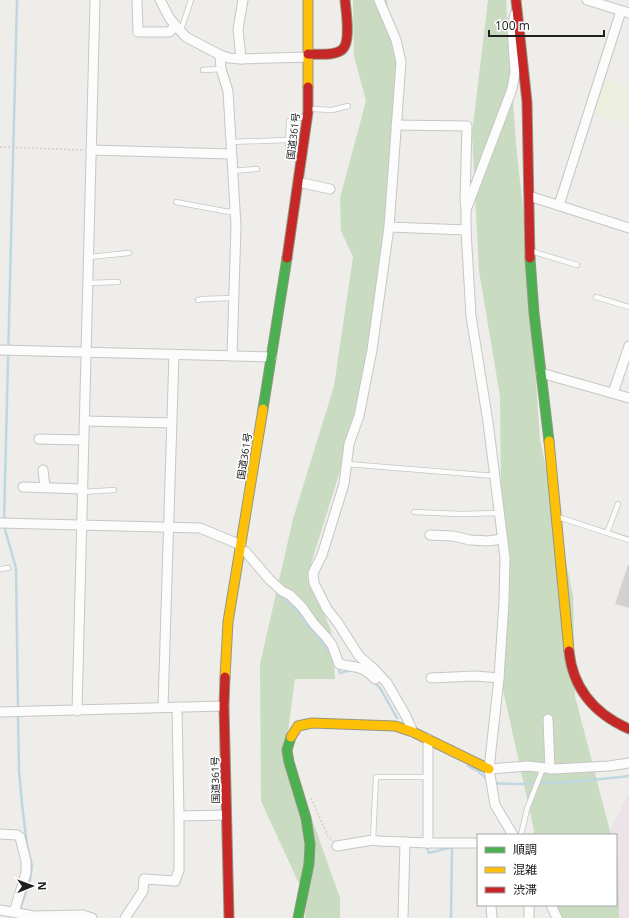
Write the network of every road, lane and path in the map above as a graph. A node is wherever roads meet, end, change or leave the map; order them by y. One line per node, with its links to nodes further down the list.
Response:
1 (95, 0): 25 (street)
2 (138, 0): 13 (street)
3 (160, 0): 13 (street)
4 (191, 0): 13 (lane)
5 (243, 0): 16 (street)
6 (308, 0): 15 (main road, 国道361号)
7 (345, 0): 15 (main road)
8 (379, 0): 21 (street)
9 (587, 0): 10 (street)
10 (605, 3): 12 (street)
11 (516, 4): 32 (main road); 36 (street)
12 (625, 12): 34 (street)
13 (178, 28): 14 (street)
14 (220, 56): 16 (street); 17 (street)
15 (308, 56): 16 (street); 20 (main road, 国道361号)
16 (241, 58)
17 (221, 69): 18 (lane); 23 (street)
18 (203, 70)
19 (348, 106): 20 (lane)
20 (307, 113): 22 (lane); 30 (main road, 国道361号)
21 (396, 125): 36 (street); 37 (street)
22 (287, 140): 23 (lane); 26 (lane)
23 (231, 142): 27 (street)
24 (0, 148): 25 (path)
25 (91, 150): 27 (street); 42 (street)
26 (288, 153)
27 (231, 154): 29 (street)
28 (257, 170): 29 (lane)
29 (232, 171): 35 (street)
30 (298, 182): 31 (street); 55 (main road, 国道361号)
31 (330, 189)
32 (529, 196): 34 (street); 40 (main road)
33 (176, 202): 35 (lane)
34 (559, 206): 38 (street)
35 (235, 210): 47 (street)
36 (466, 210): 39 (street)
37 (389, 227): 39 (street); 63 (street)
38 (629, 228)
39 (466, 230): 65 (street)
40 (530, 251): 43 (lane); 56 (main road)
41 (129, 253): 42 (lane)
42 (88, 257): 45 (street)
43 (577, 265)
44 (118, 282): 45 (lane)
45 (88, 283): 52 (street)
46 (596, 297): 49 (lane)
47 (234, 298): 48 (lane); 54 (street)
48 (198, 300)
49 (629, 307)
50 (629, 346): 57 (street)
51 (6, 350): 52 (street)
52 (86, 352): 53 (street); 59 (street)
53 (174, 354): 54 (street); 60 (street)
54 (232, 356): 55 (street)
55 (272, 357): 81 (main road, 国道361号)
56 (541, 373): 57 (street); 73 (main road)
57 (614, 393): 58 (street)
58 (629, 398)
59 (85, 421): 60 (street); 62 (street)
60 (172, 423): 76 (street)
61 (39, 439): 62 (street)
62 (84, 440): 68 (street)
63 (346, 464): 65 (lane); 93 (street)
64 (43, 470): 67 (street)
65 (495, 476): 72 (street)
66 (23, 487): 67 (street)
67 (45, 487): 68 (street)
68 (83, 490): 69 (lane); 75 (street)
69 (114, 490)
70 (618, 504): 77 (lane)
71 (414, 512): 72 (lane)
72 (500, 513): 79 (street)
73 (556, 517): 77 (lane); 92 (main road)
74 (2, 523): 75 (street)
75 (82, 527): 76 (street); 89 (street)
76 (169, 529): 81 (street); 87 (street)
77 (607, 533): 80 (lane)
78 (430, 535): 79 (street)
79 (502, 539): 85 (street)
80 (629, 540)
81 (241, 547): 86 (main road, 国道361号); 93 (street)
82 (8, 568): 83 (lane)
83 (0, 569)
84 (431, 678): 85 (street)
85 (499, 678): 97 (street)
86 (224, 706): 88 (street); 100 (main road, 国道361号)
87 (163, 707): 88 (street); 89 (street)
88 (177, 707): 101 (street)
89 (77, 711): 90 (street)
90 (0, 712)
91 (548, 719): 96 (street)
92 (629, 729)
93 (413, 732): 94 (main road); 119 (main road)
94 (428, 739): 97 (main road); 98 (street)
95 (629, 762): 96 (street)
96 (547, 768): 97 (street); 104 (lane)
97 (489, 769): 103 (street)
98 (428, 777): 105 (lane); 107 (street)
99 (311, 796): 109 (path)
100 (226, 814): 101 (street); 118 (main road, 国道361号)
101 (179, 816): 117 (street)
102 (0, 834): 114 (street)
103 (512, 834)
104 (521, 834)
105 (373, 840): 106 (street); 109 (street)
106 (405, 842): 107 (street); 120 (street)
107 (428, 843): 108 (street)
108 (477, 843)
109 (339, 846)
110 (491, 906): 121 (street)
111 (529, 906): 122 (street)
112 (551, 906): 123 (street)
113 (0, 910): 114 (street)
114 (18, 913): 115 (street)
115 (34, 917): 116 (street)
116 (92, 918)
117 (125, 918)
118 (228, 918)
119 (298, 918)
120 (403, 918)
121 (492, 918)
122 (529, 918)
123 (557, 918)

